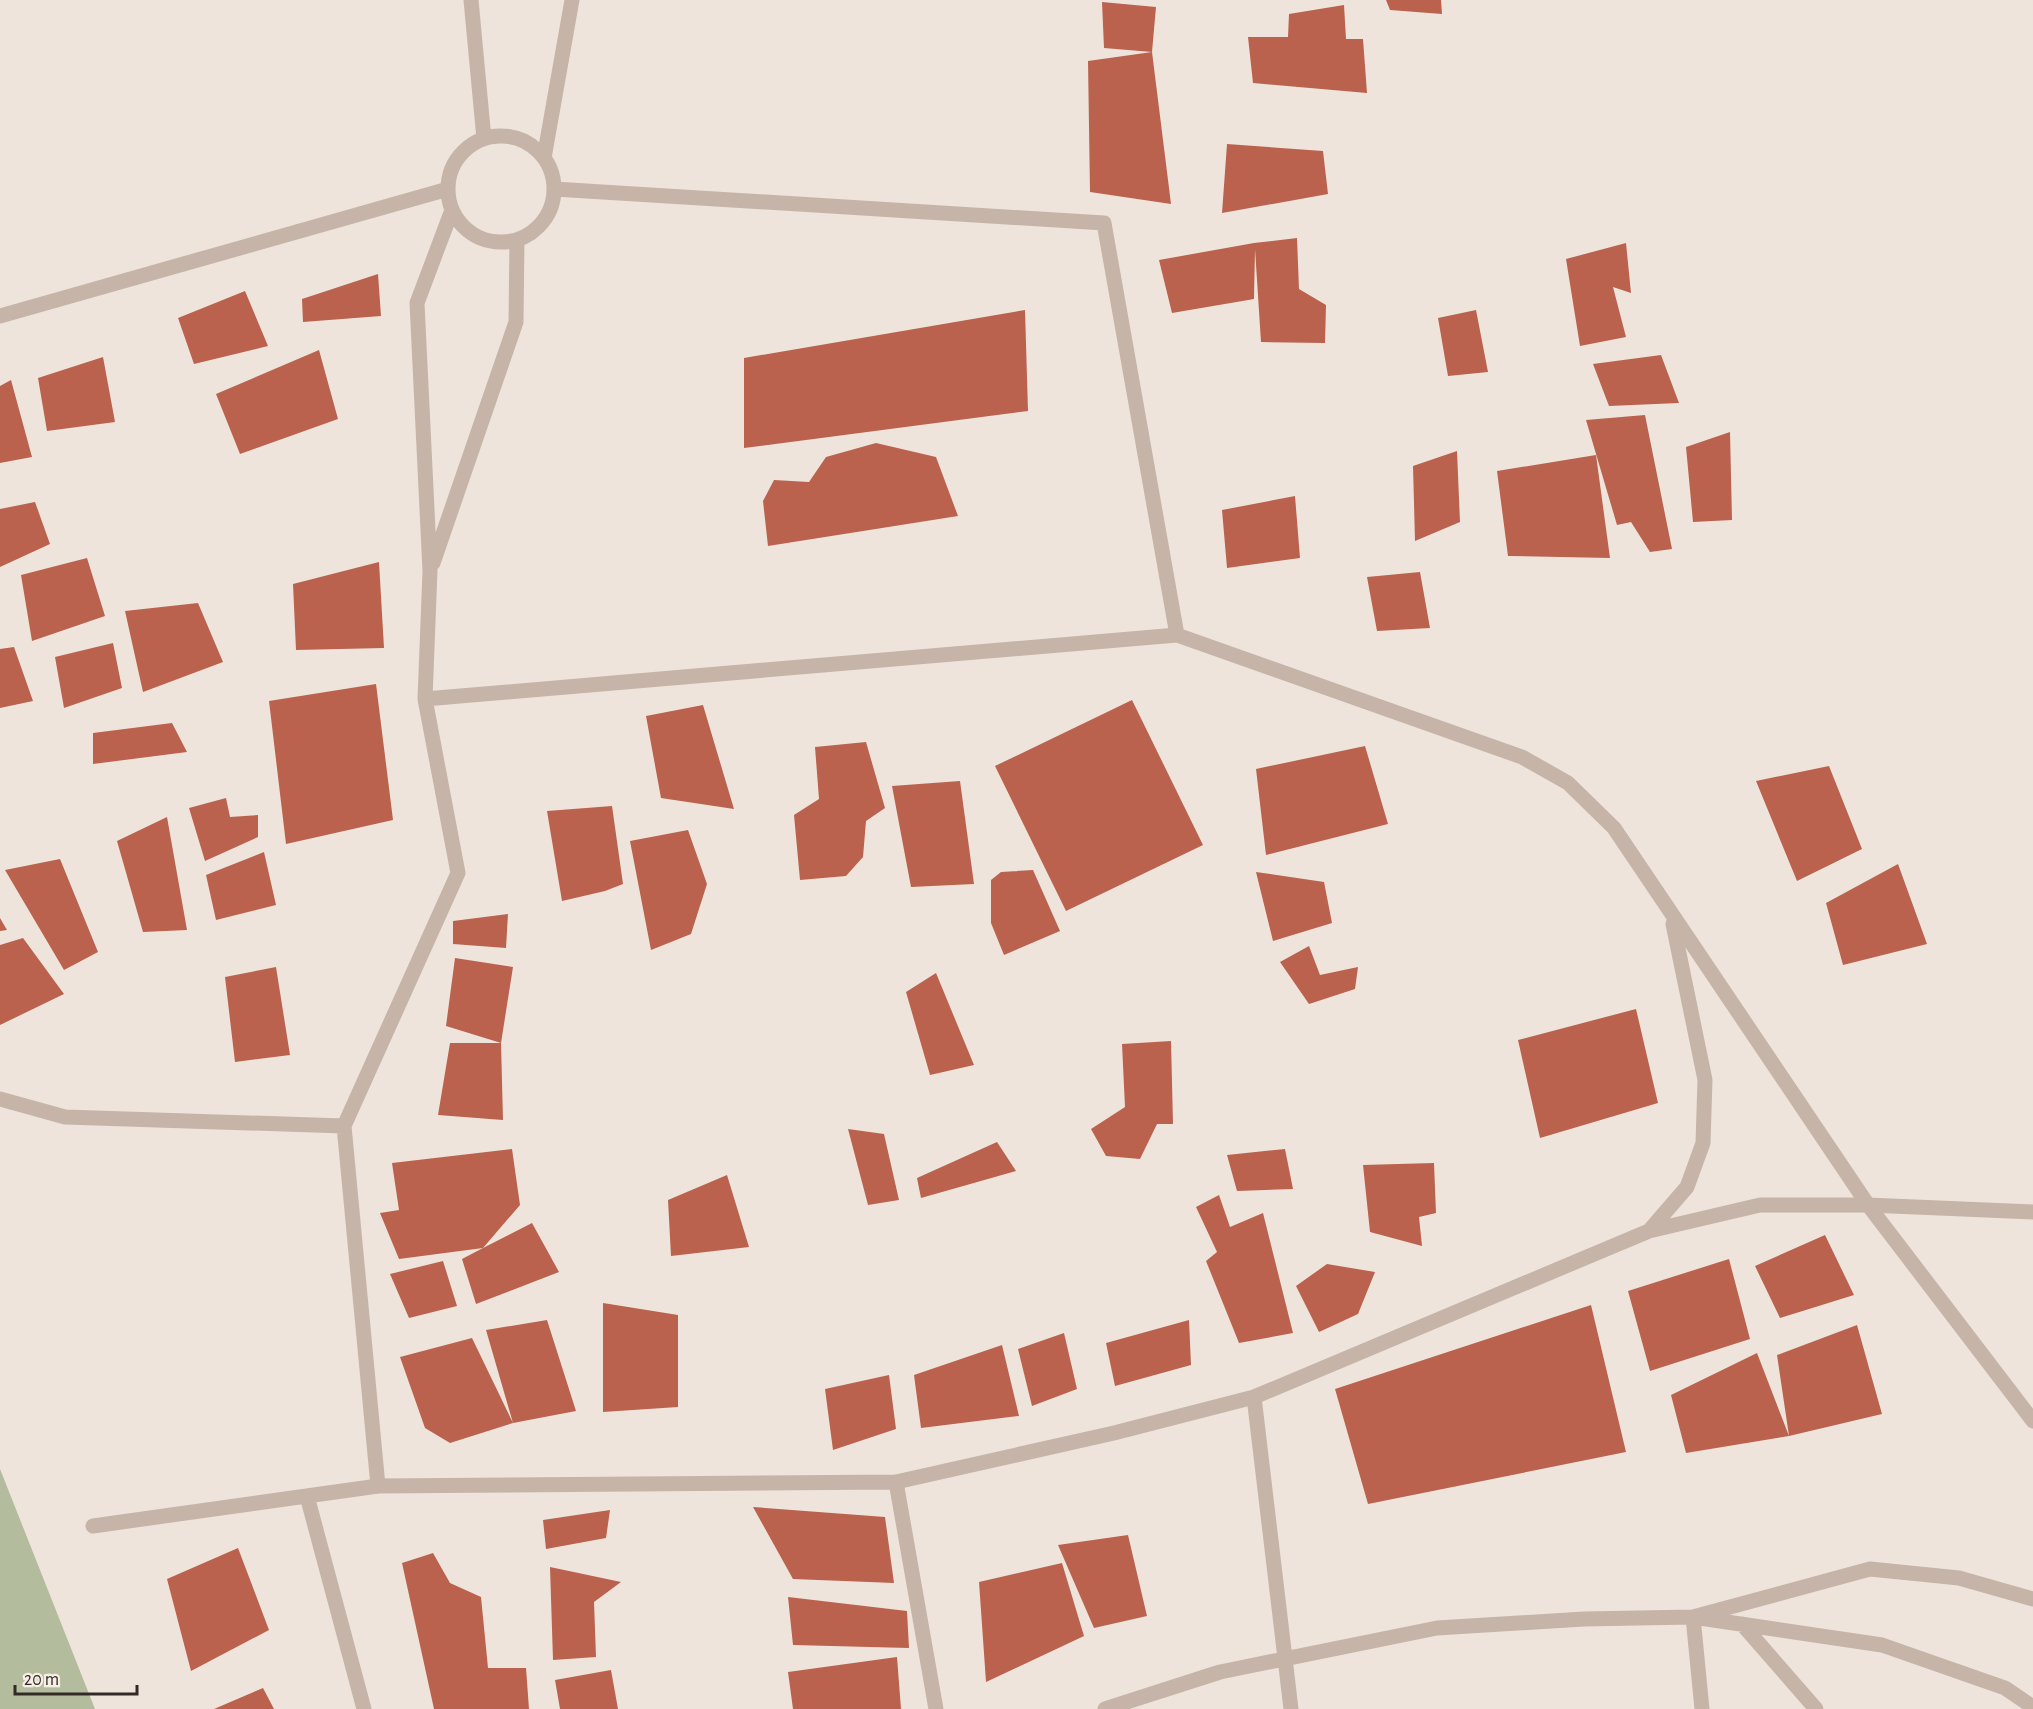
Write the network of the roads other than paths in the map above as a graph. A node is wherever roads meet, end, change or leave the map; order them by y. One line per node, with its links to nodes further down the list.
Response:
1 (471, 0): 3 (street)
2 (572, 0): 4 (street)
3 (484, 139): 4 (street); 5 (street)
4 (544, 158): 6 (street)
5 (448, 189): 7 (street); 9 (street)
6 (554, 189): 8 (street); 11 (street)
7 (452, 210): 8 (street); 10 (street)
8 (517, 240): 10 (street)
9 (0, 316)
10 (430, 571): 12 (street)
11 (1177, 635): 12 (street); 13 (street)
12 (425, 699): 15 (street)
13 (1672, 915): 16 (street); 18 (street)
14 (0, 1099): 15 (street)
15 (344, 1126): 22 (street)
16 (1868, 1205): 17 (street); 18 (street); 20 (street)
17 (2033, 1212)
18 (1649, 1231): 19 (street)
19 (1254, 1397): 21 (street); 28 (street)
20 (2033, 1421)
21 (896, 1482): 22 (street); 31 (street)
22 (378, 1486): 23 (street)
23 (307, 1496): 24 (street); 30 (street)
24 (93, 1526)
25 (2033, 1599): 26 (street)
26 (1693, 1617): 27 (street); 28 (street); 34 (street)
27 (1742, 1624): 29 (street); 35 (street)
28 (1285, 1659): 32 (street); 33 (street)
29 (2033, 1707)
30 (364, 1709)
31 (936, 1709)
32 (1105, 1709)
33 (1292, 1709)
34 (1702, 1709)
35 (1816, 1709)

